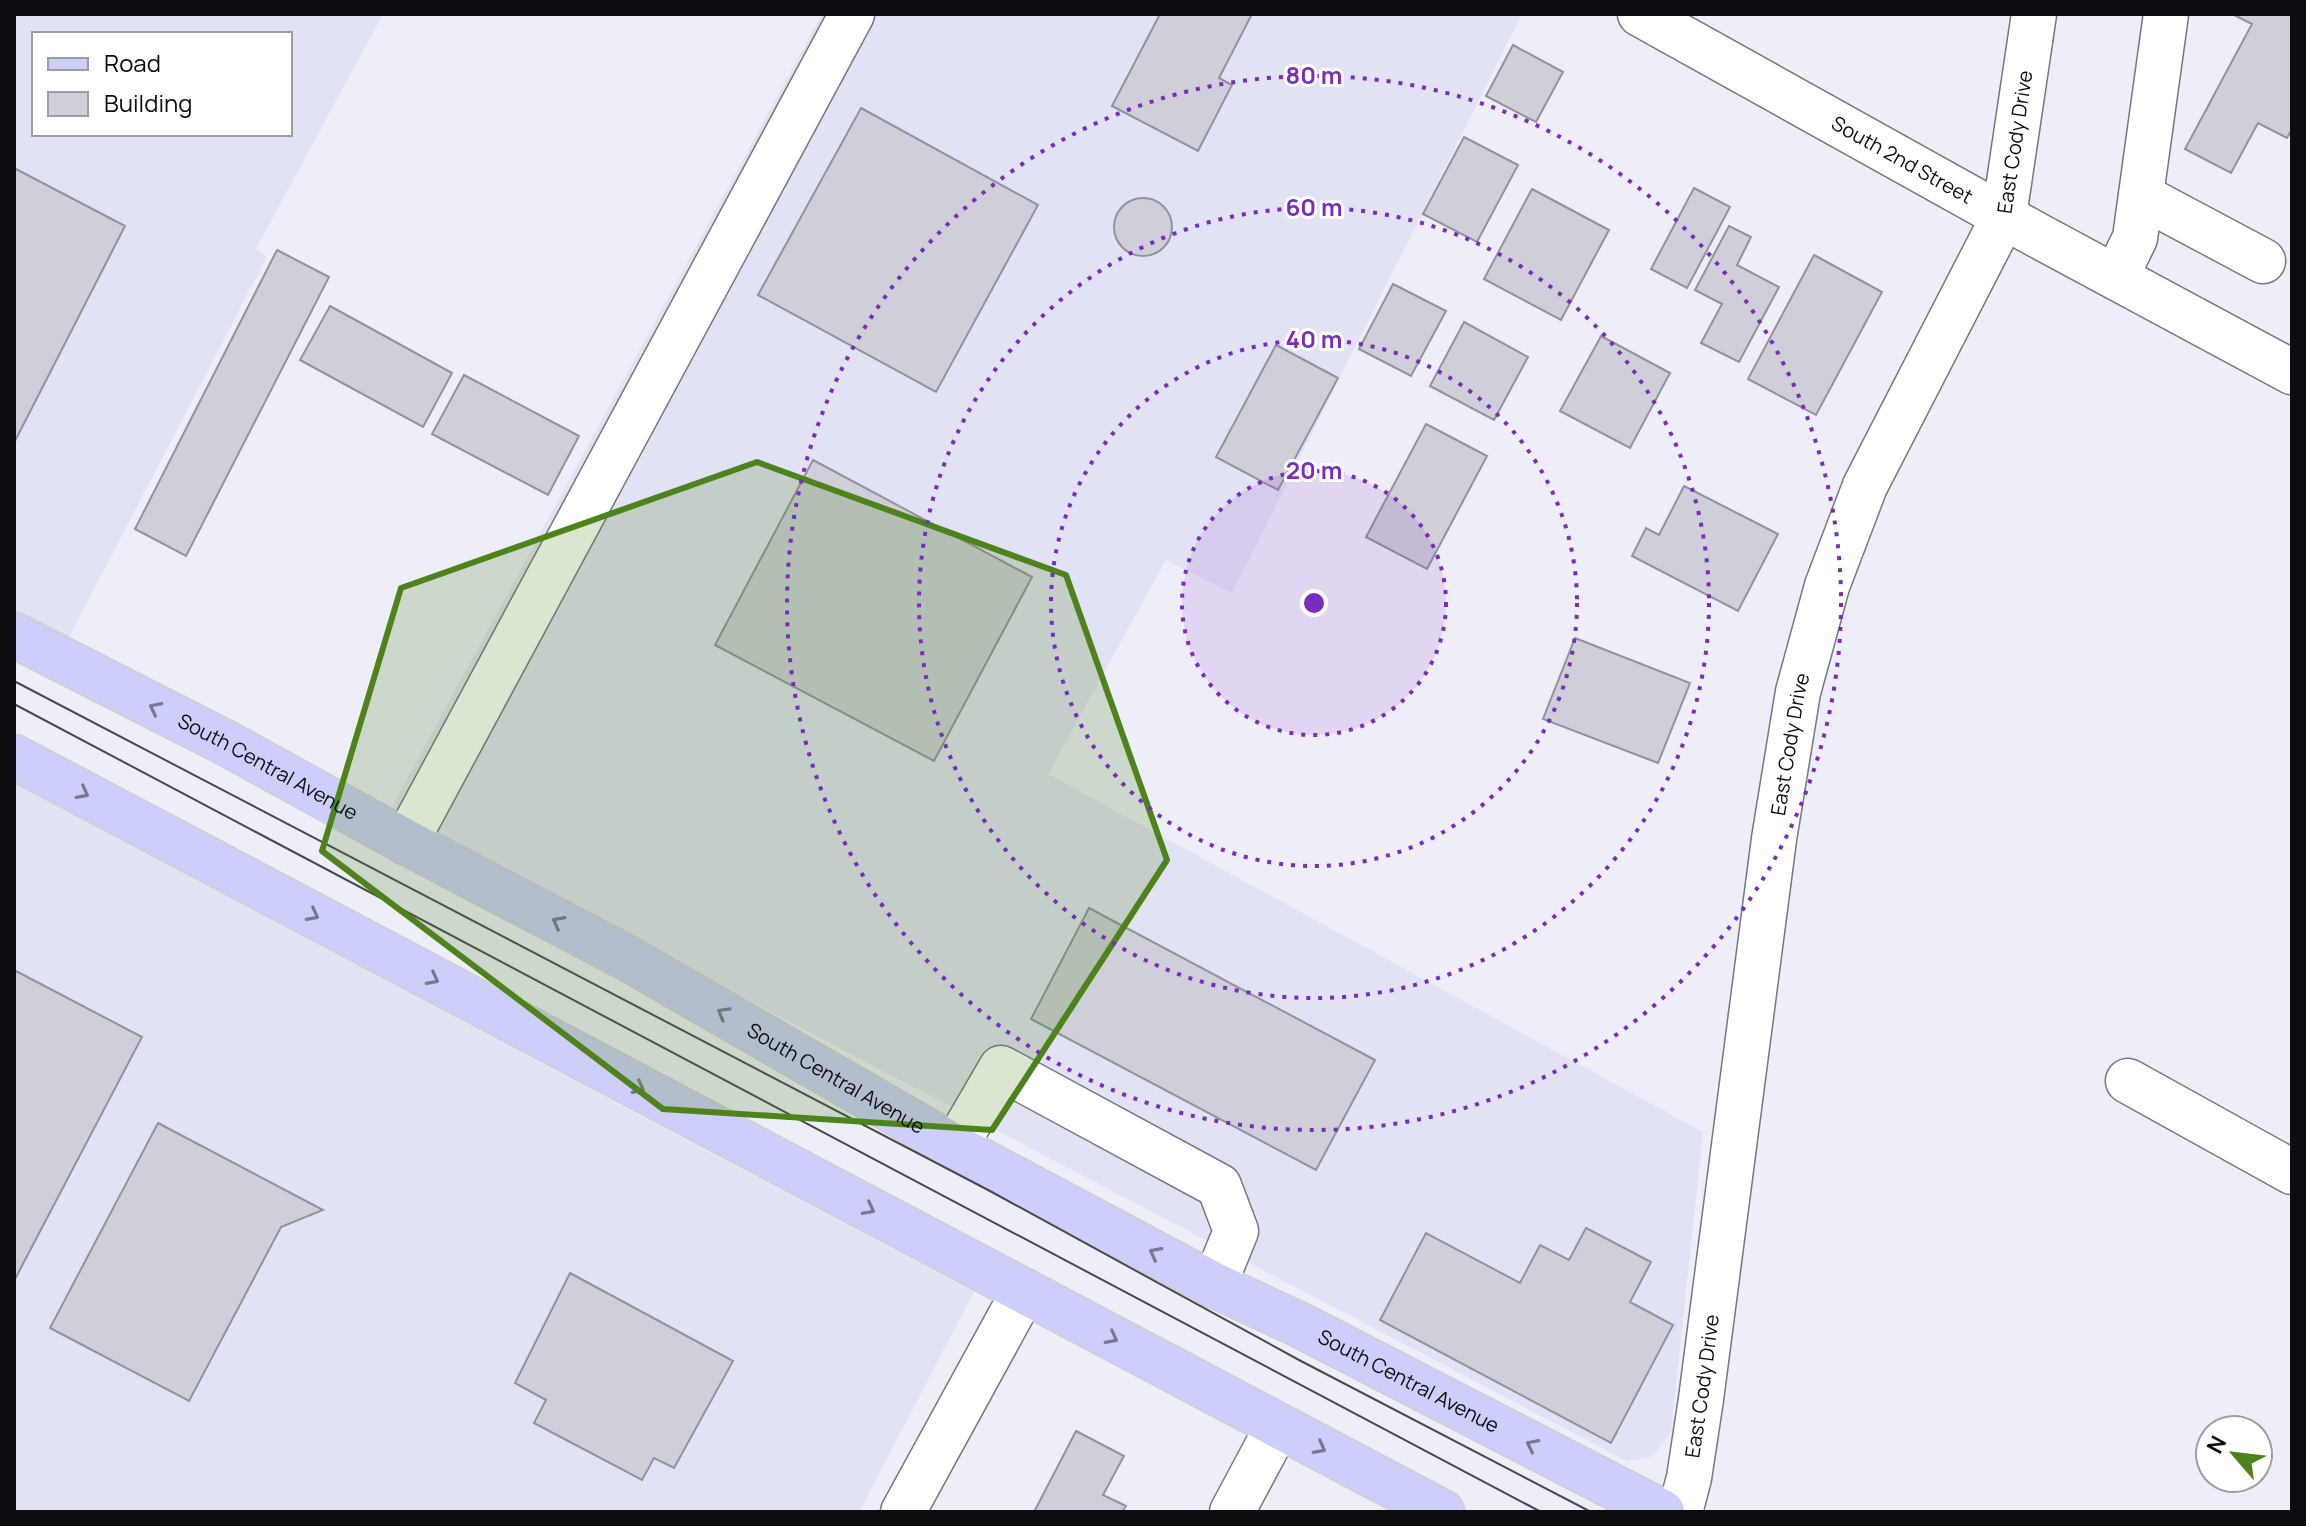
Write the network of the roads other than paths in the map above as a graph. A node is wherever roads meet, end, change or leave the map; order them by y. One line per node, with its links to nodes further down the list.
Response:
1 (852, 14): 12 (street)
2 (1640, 14): 6 (street, South 2nd Street)
3 (2166, 14): 5 (street)
4 (2021, 20): 6 (street, East Cody Drive)
5 (2141, 196): 7 (street); 8 (street)
6 (2004, 216): 8 (street, South 2nd Street); 23 (street, East Cody Drive)
7 (2263, 261)
8 (2116, 277): 9 (street, South 2nd Street)
9 (2292, 372)
10 (14, 635): 12 (main road, South Central Avenue, one-way to 10)
11 (14, 757): 17 (main road, one-way to 17)
12 (406, 842): 14 (main road, South Central Avenue, one-way to 12)
13 (2128, 1081): 15 (street)
14 (955, 1147): 16 (main road, South Central Avenue, one-way to 14); 16 (street)
15 (2292, 1172)
16 (1214, 1285): 22 (main road, South Central Avenue, one-way to 16)
17 (1024, 1291): 18 (main road, one-way to 18); 19 (street)
18 (1278, 1426): 20 (street); 21 (main road, one-way to 21)
19 (903, 1512)
20 (1232, 1512)
21 (1442, 1512)
22 (1662, 1512)
23 (1680, 1512)

